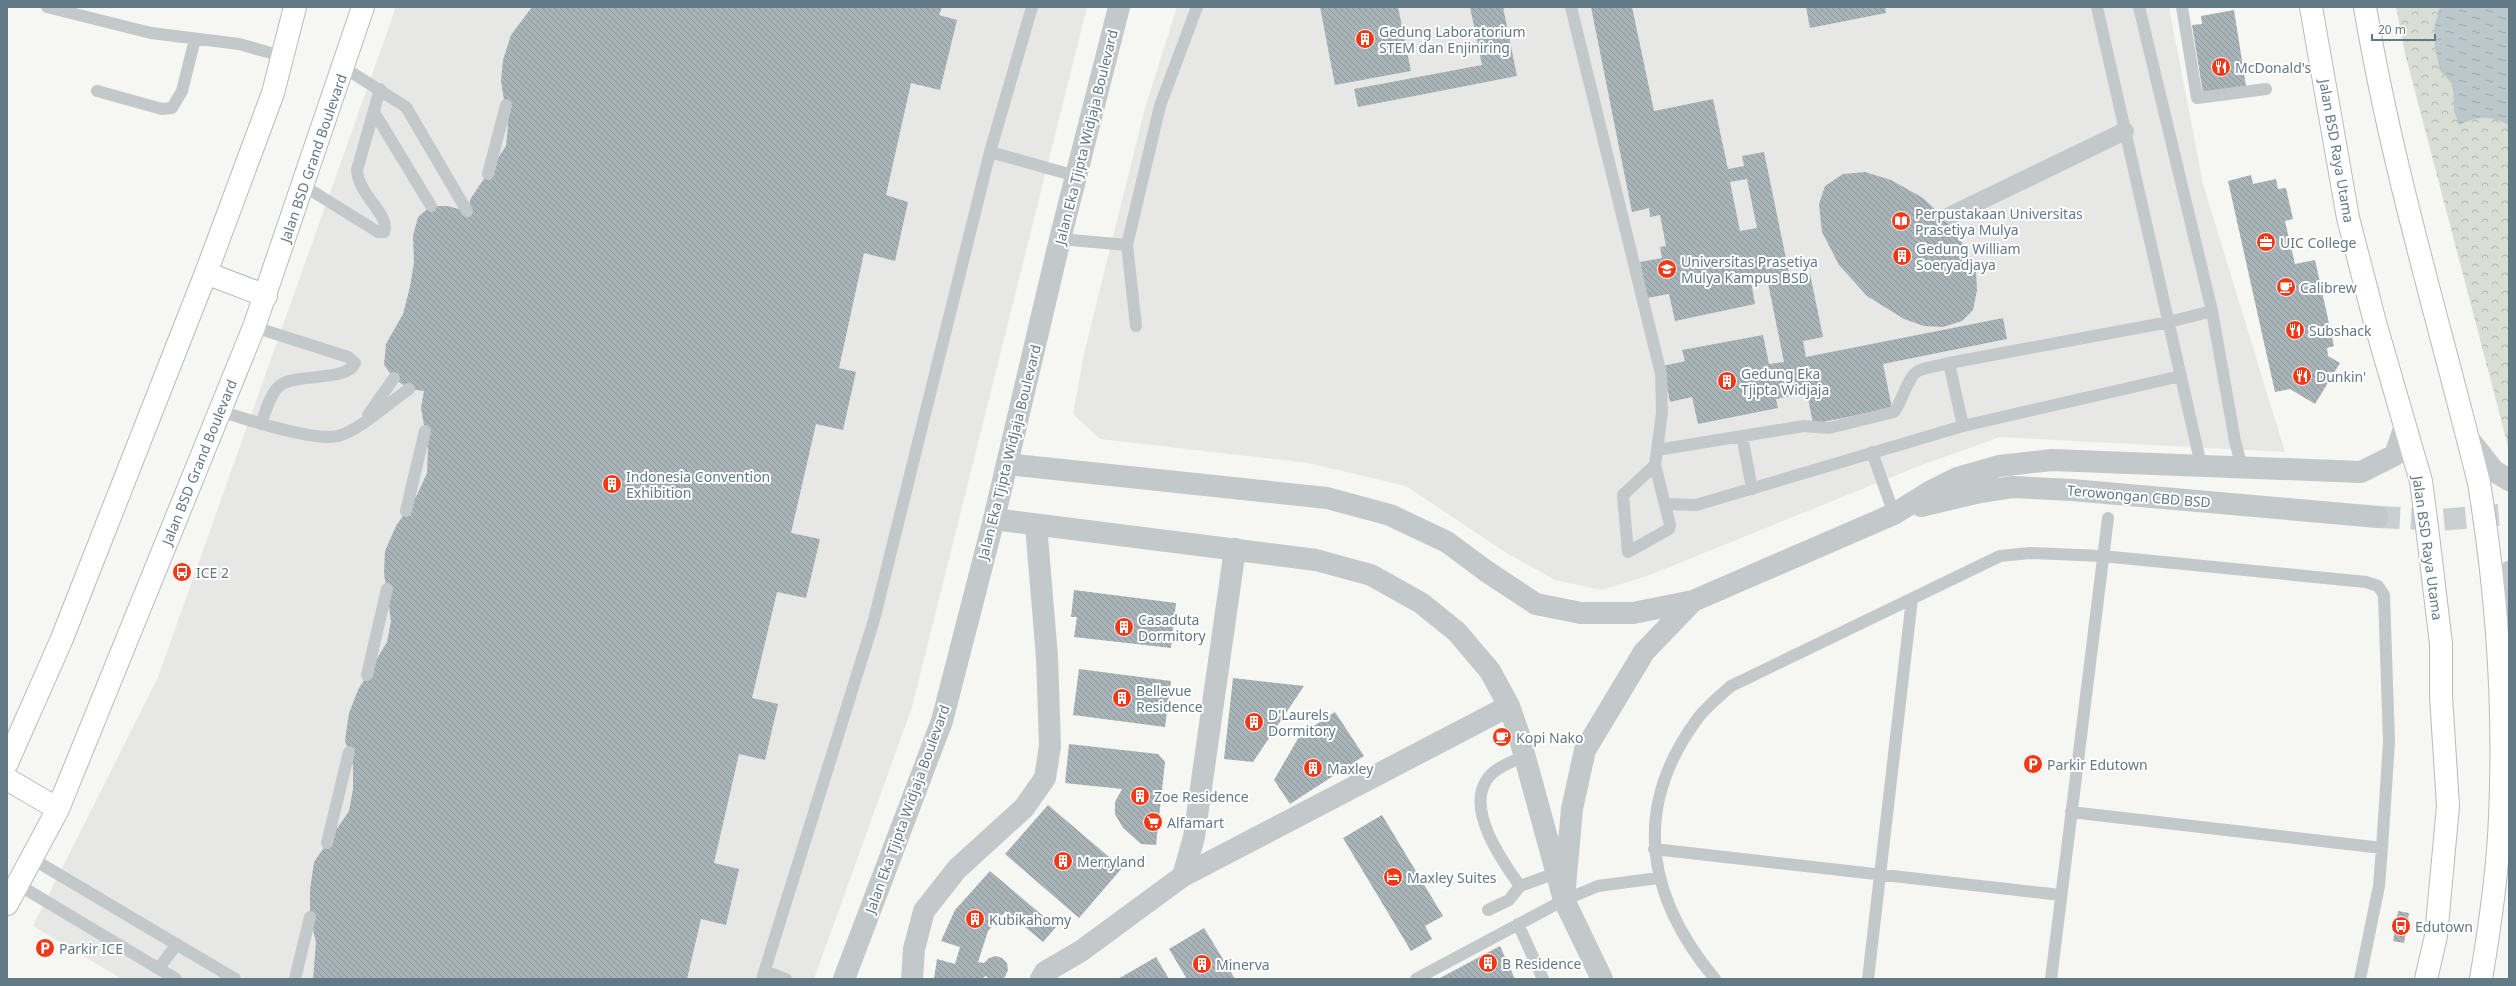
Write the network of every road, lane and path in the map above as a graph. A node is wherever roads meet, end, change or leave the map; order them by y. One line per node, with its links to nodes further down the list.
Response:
1 (47, 7): 13 (lane)
2 (295, 7): 14 (main road)
3 (363, 7): 15 (main road, Jalan BSD Grand Boulevard)
4 (1032, 7): 22 (lane)
5 (1119, 7): 24 (street, Jalan Eka Tjipta Widjaja Boulevard)
6 (1197, 7): 30 (lane)
7 (1571, 7): 49 (lane)
8 (2097, 7): 21 (lane)
9 (2139, 7): 33 (lane)
10 (2182, 7): 17 (lane)
11 (2311, 7): 45 (main road, Jalan BSD Raya Utama)
12 (2365, 7): 48 (main road)
13 (194, 39): 14 (lane); 18 (lane)
14 (282, 56): 31 (main road)
15 (343, 67): 16 (lane); 25 (main road, Jalan BSD Grand Boulevard)
16 (380, 89): 20 (lane); 27 (lane)
17 (2266, 89)
18 (97, 91)
19 (506, 105): 23 (lane)
20 (374, 112): 25 (lane); 26 (lane)
21 (2126, 131): 28 (street); 34 (lane)
22 (990, 152): 24 (lane); 97 (lane)
23 (488, 174)
24 (1076, 176): 29 (street, Jalan Eka Tjipta Widjaja Boulevard)
25 (304, 186): 32 (main road, Jalan BSD Grand Boulevard)
26 (431, 206)
27 (466, 211)
28 (1951, 215)
29 (1060, 239): 30 (lane); 51 (street, Jalan Eka Tjipta Widjaja Boulevard)
30 (1127, 245): 35 (lane)
31 (206, 273): 32 (main road); 75 (main road)
32 (266, 296): 36 (main road, Jalan BSD Grand Boulevard)
33 (2212, 311): 34 (lane); 54 (lane)
34 (2169, 322): 37 (lane); 38 (lane)
35 (1136, 326)
36 (254, 327): 41 (main road, Jalan BSD Grand Boulevard); 43 (lane)
37 (1949, 363): 44 (lane); 47 (lane)
38 (2181, 376): 44 (lane); 52 (lane)
39 (394, 378): 42 (lane)
40 (409, 389): 42 (lane)
41 (220, 411): 43 (lane); 77 (main road, Jalan BSD Grand Boulevard)
42 (362, 423): 43 (lane)
43 (261, 424)
44 (1963, 426): 50 (lane)
45 (2405, 426): 54 (street); 112 (main road, Jalan BSD Raya Utama)
46 (425, 431): 58 (lane)
47 (1742, 436): 49 (lane); 56 (lane)
48 (2468, 438): 55 (street); 70 (main road)
49 (1657, 450): 53 (lane)
50 (1872, 452): 56 (lane); 59 (lane)
51 (1007, 464): 62 (street, Jalan Eka Tjipta Widjaja Boulevard); 69 (street)
52 (2201, 465): 54 (street); 59 (street)
53 (1655, 466): 57 (lane); 57 (lane)
54 (2242, 468)
55 (2509, 480)
56 (1752, 489): 57 (lane)
57 (1666, 504)
58 (406, 511)
59 (1898, 512): 60 (street, Terowongan CBD BSD); 69 (street)
60 (2378, 517)
61 (2108, 518): 65 (lane)
62 (994, 519): 63 (street); 102 (street, Jalan Eka Tjipta Widjaja Boulevard)
63 (1036, 525): 64 (street); 103 (street)
64 (1235, 549): 72 (street); 85 (street)
65 (2102, 556): 68 (lane); 78 (lane); 80 (lane)
66 (2509, 572): 70 (street)
67 (387, 589): 71 (lane)
68 (1912, 599): 81 (lane); 84 (lane)
69 (1693, 602): 90 (street)
70 (2497, 645): 113 (main road)
71 (367, 675)
72 (1509, 706): 74 (street); 85 (street)
73 (349, 752): 79 (lane)
74 (1524, 756): 83 (street); 88 (lane)
75 (7, 763)
76 (7, 779): 77 (main road)
77 (58, 809): 82 (main road, Jalan BSD Grand Boulevard)
78 (2071, 812): 80 (lane); 89 (lane)
79 (327, 843)
80 (2382, 848): 111 (lane)
81 (1654, 849): 84 (lane); 86 (lane)
82 (31, 858): 87 (main road, Jalan BSD Grand Boulevard); 95 (lane)
83 (1556, 873): 88 (lane); 90 (street)
84 (1880, 874): 89 (lane); 109 (lane)
85 (1183, 876): 104 (street)
86 (1658, 878): 90 (lane); 108 (lane)
87 (17, 884): 91 (main road, Jalan BSD Grand Boulevard); 96 (lane)
88 (1520, 886): 92 (lane)
89 (2061, 895): 110 (lane)
90 (1564, 900): 94 (lane); 107 (street)
91 (7, 904)
92 (1488, 910)
93 (310, 917): 100 (lane)
94 (1518, 924): 105 (lane); 106 (lane)
95 (177, 944): 96 (lane); 98 (lane)
96 (159, 968): 99 (lane)
97 (764, 975): 101 (lane)
98 (228, 977)
99 (176, 979)
100 (295, 979)
101 (786, 979)
102 (844, 979)
103 (912, 979)
104 (1041, 979)
105 (1416, 979)
106 (1544, 979)
107 (1602, 979)
108 (1715, 979)
109 (1868, 979)
110 (2051, 979)
111 (2360, 979)
112 (2426, 979)
113 (2481, 979)

